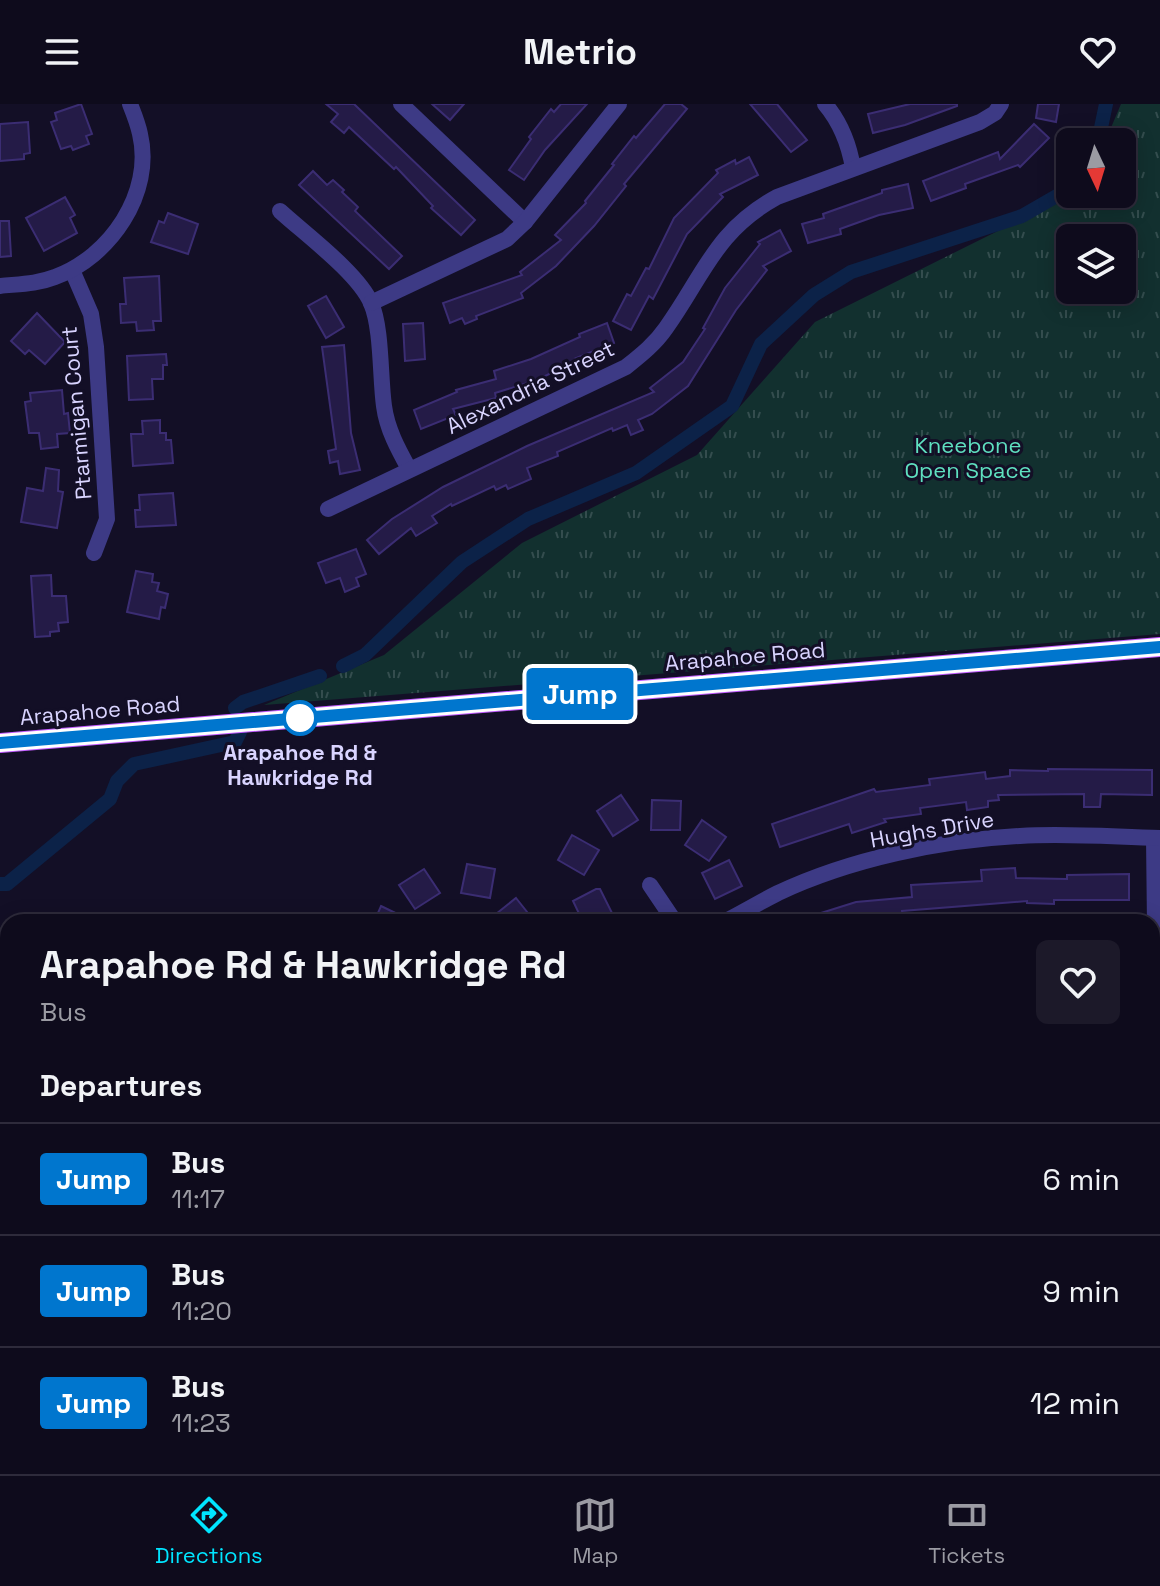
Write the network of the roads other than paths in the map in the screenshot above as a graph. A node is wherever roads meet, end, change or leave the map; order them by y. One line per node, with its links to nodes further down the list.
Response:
1 (130, 104): 9 (street)
2 (401, 104): 8 (street)
3 (619, 104): 8 (street)
4 (825, 104): 6 (street)
5 (1001, 104): 6 (street, Alexandria Street)
6 (853, 168): 12 (street, Alexandria Street)
7 (280, 211): 11 (street)
8 (525, 222): 11 (street)
9 (72, 270): 10 (street); 14 (street, Ptarmigan Court)
10 (0, 286)
11 (371, 303): 12 (street)
12 (409, 469): 13 (street, Alexandria Street)
13 (328, 509)
14 (94, 553)
15 (1160, 647): 16 (main road, Arapahoe Road)
16 (0, 743)
17 (1157, 838): 20 (street, Hughs Drive); 21 (street)
18 (650, 885): 19 (street)
19 (670, 914)
20 (739, 914)
21 (1155, 914)

